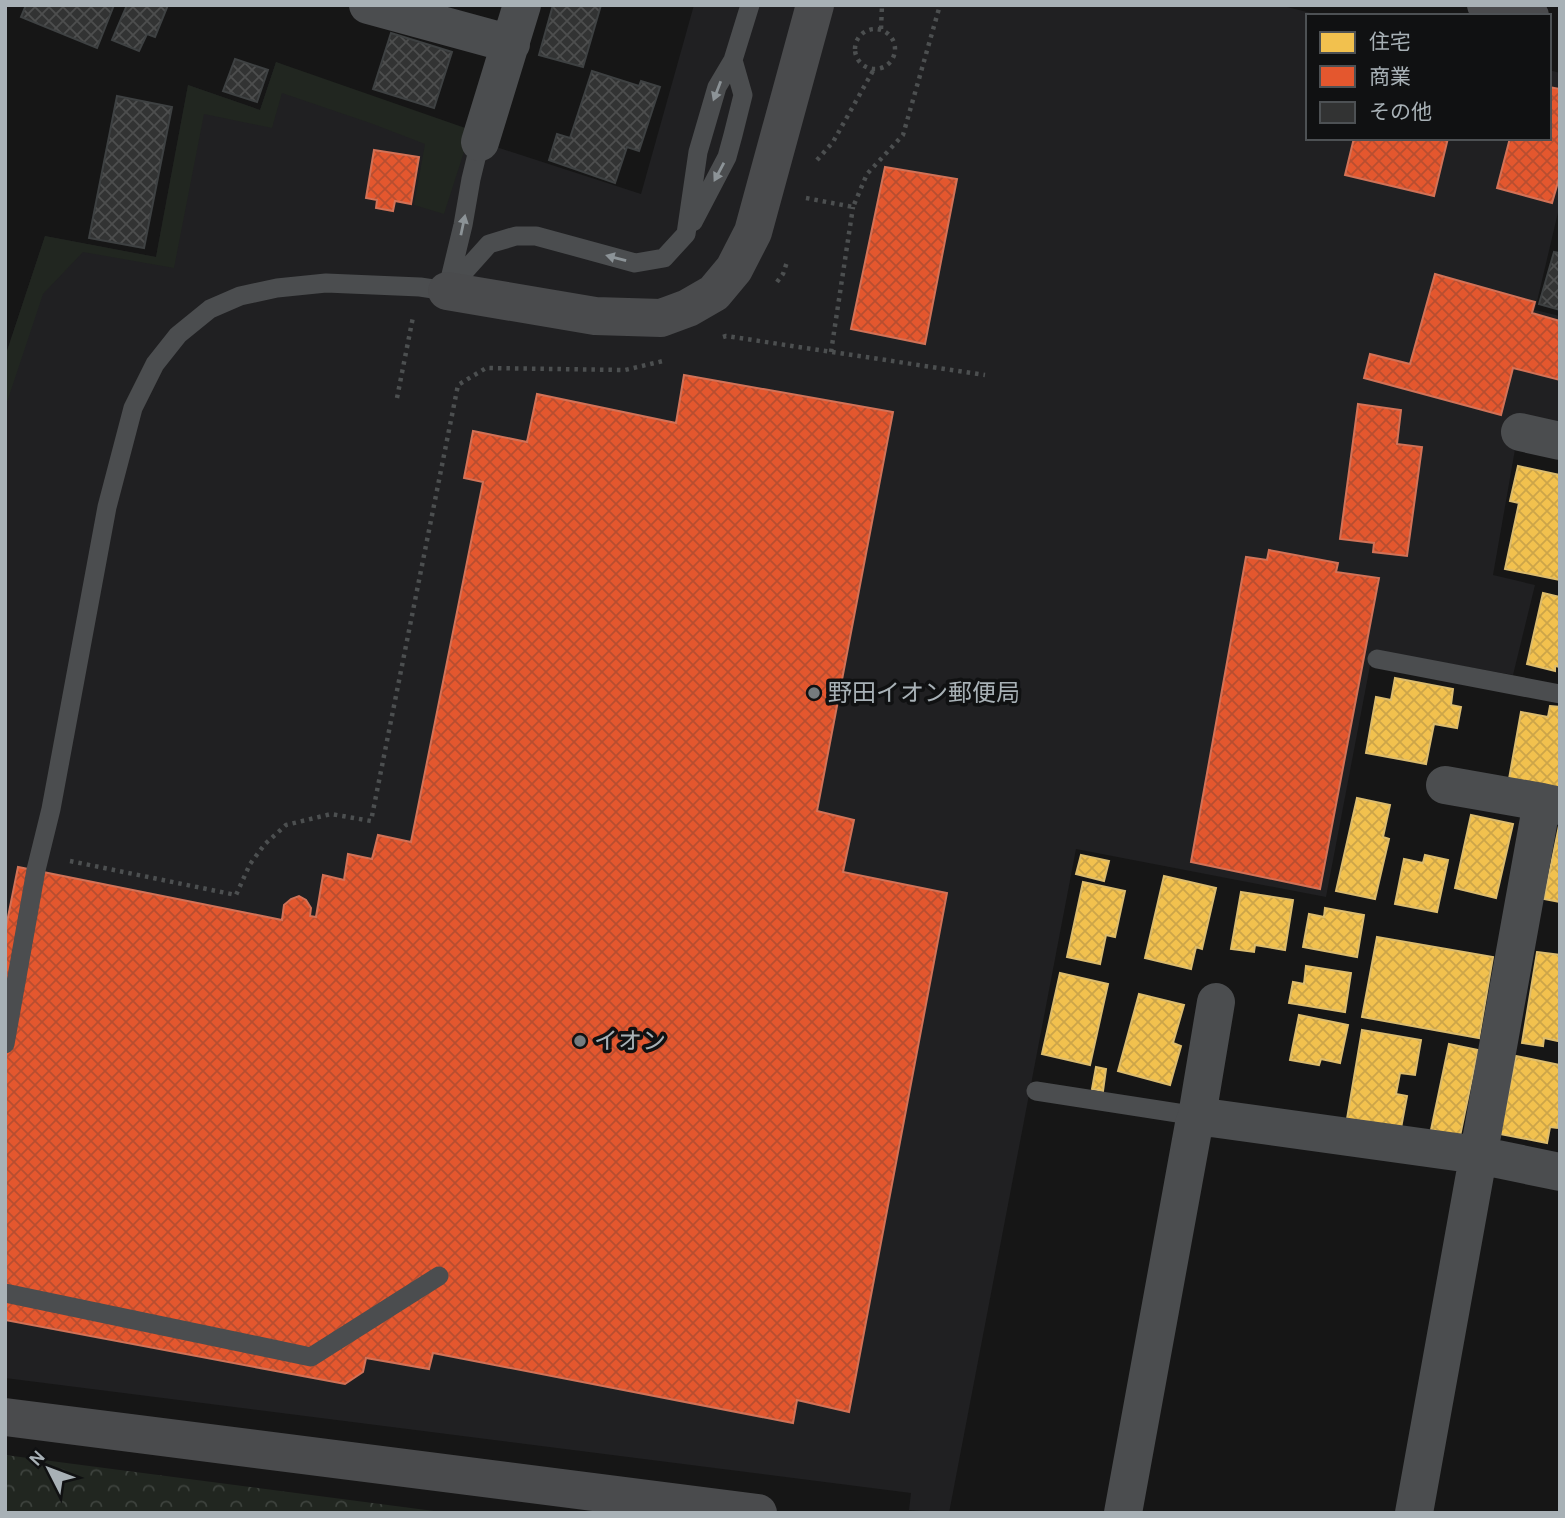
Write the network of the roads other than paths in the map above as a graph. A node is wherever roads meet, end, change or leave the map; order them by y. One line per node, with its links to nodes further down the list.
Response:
1 (368, 5): 7 (street)
2 (522, 5): 7 (street)
3 (750, 5): 8 (lane)
4 (815, 5): 11 (street)
5 (1486, 5): 6 (street)
6 (1522, 14)
7 (511, 44): 9 (street)
8 (733, 60): 10 (lane, one-way to 10); 10 (lane, one-way to 10)
9 (480, 142): 11 (lane, one-way to 9)
10 (686, 234): 11 (lane, one-way to 11)
11 (431, 299): 19 (lane)
12 (1520, 432): 13 (street)
13 (1560, 441)
14 (1377, 659): 15 (lane)
15 (1560, 694)
16 (1445, 785): 17 (street)
17 (1551, 804): 22 (street)
18 (1216, 1002): 21 (street)
19 (5, 1044)
20 (1036, 1091): 21 (lane)
21 (1198, 1116): 22 (street); 28 (street)
22 (1479, 1156): 23 (street); 29 (street)
23 (1560, 1172)
24 (439, 1276): 25 (lane)
25 (5, 1293)
26 (5, 1418): 27 (street)
27 (758, 1513)
28 (1123, 1513)
29 (1414, 1513)

